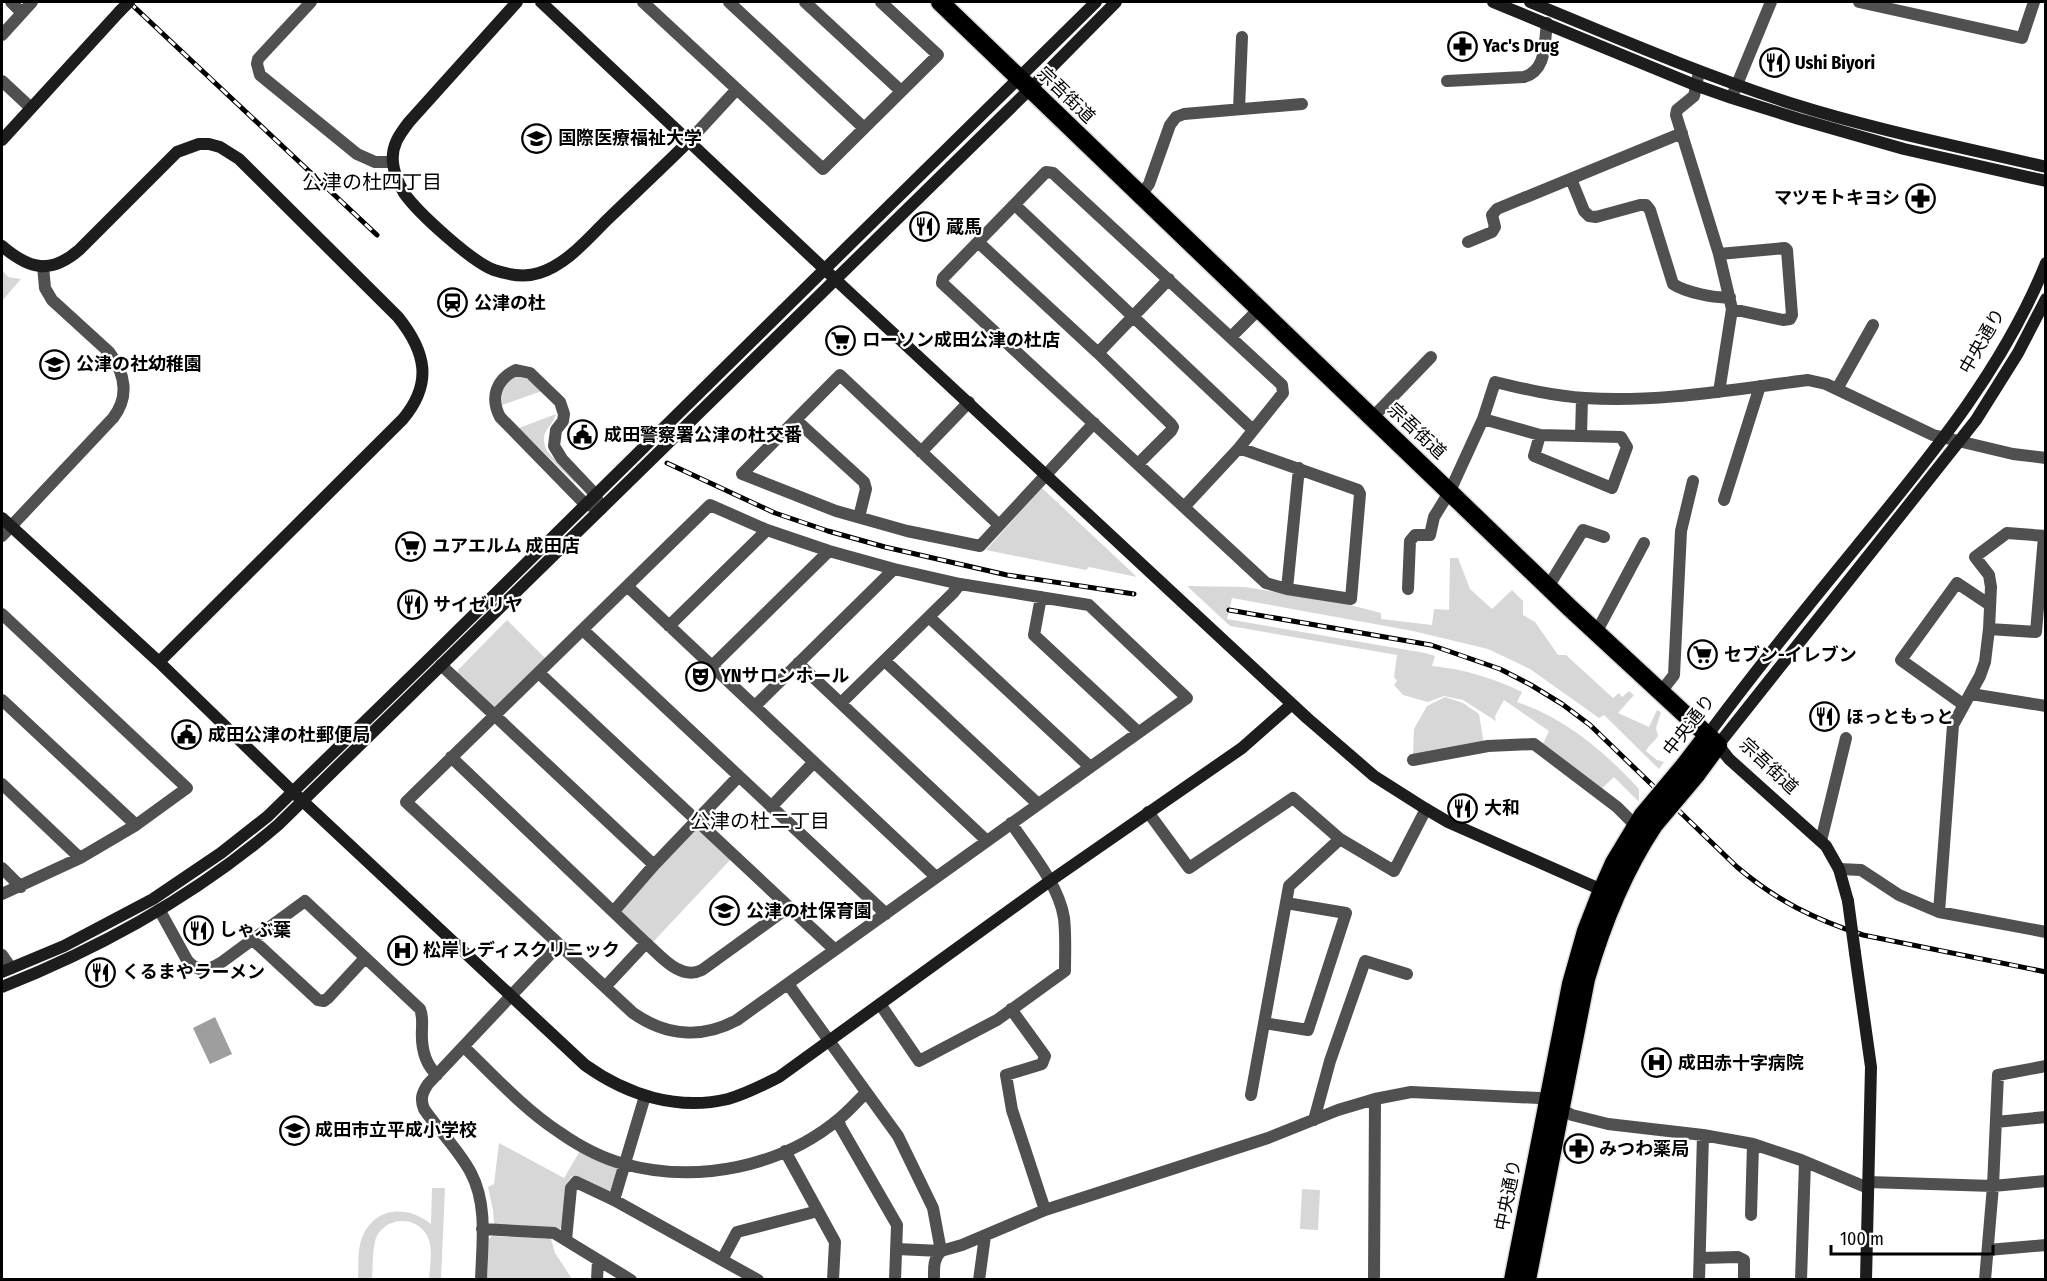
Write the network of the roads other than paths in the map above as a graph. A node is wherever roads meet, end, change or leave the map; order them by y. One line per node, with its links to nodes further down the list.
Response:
1 (11, 2): 19 (street)
2 (32, 2): 19 (street)
3 (311, 2): 39 (street)
4 (517, 2): 39 (street)
5 (541, 2): 38 (street)
6 (644, 2): 29 (street)
7 (729, 2): 35 (street)
8 (805, 2): 30 (street)
9 (881, 2): 30 (street)
10 (940, 2): 26 (highway, 宗吾街道)
11 (1096, 2): 26 (street)
12 (1116, 2): 26 (street)
13 (1493, 2): 20 (street)
14 (1530, 2): 23 (street)
15 (1771, 2): 28 (street)
16 (1859, 2): 17 (street)
17 (2034, 2)
18 (125, 6): 33 (street)
19 (22, 13): 21 (street)
20 (1547, 23): 25 (street); 27 (street)
21 (2, 35)
22 (1242, 37): 34 (street)
23 (1699, 72): 27 (street); 28 (street)
24 (2, 81): 33 (street)
25 (1447, 81)
26 (1025, 84): 43 (highway, 宗吾街道); 51 (street); 53 (street)
27 (1695, 85): 31 (street); 36 (street)
28 (1735, 85): 31 (street); 40 (street)
29 (737, 89): 35 (street); 38 (street)
30 (901, 91): 35 (street)
31 (1732, 98): 42 (street)
32 (1302, 104): 34 (street)
33 (31, 108): 37 (street)
34 (1239, 110): 43 (street)
35 (864, 128)
36 (1682, 133): 41 (street); 48 (street)
37 (2, 140)
38 (690, 140): 39 (street); 51 (street)
39 (392, 162)
40 (2046, 167)
41 (1571, 178): 46 (street); 55 (street)
42 (2046, 181)
43 (1140, 196): 56 (highway, 宗吾街道)
44 (1015, 205): 45 (street); 52 (street); 57 (street)
45 (978, 242): 60 (street); 70 (street)
46 (1468, 242)
47 (2, 246): 50 (street)
48 (1719, 254): 55 (street); 55 (street)
49 (2046, 263): 74 (street, 中央通り)
50 (43, 267): 91 (street); 112 (street)
51 (825, 268): 53 (street); 84 (street)
52 (1169, 279): 57 (street); 59 (street)
53 (836, 280): 66 (street); 88 (street)
54 (2046, 299): 75 (street, 中央通り)
55 (1731, 303): 64 (street)
56 (1258, 310): 59 (street); 67 (highway, 宗吾街道)
57 (1134, 316): 60 (street); 71 (street)
58 (1873, 325): 63 (street)
59 (1232, 337): 71 (street)
60 (1098, 353): 79 (street)
61 (1431, 357): 67 (street)
62 (1760, 386): 63 (street); 64 (street); 85 (street)
63 (1837, 389): 74 (street)
64 (1719, 392): 65 (street)
65 (1582, 398): 68 (street); 73 (street)
66 (969, 402): 77 (street); 81 (street)
67 (1372, 418): 83 (highway, 宗吾街道)
68 (1483, 419): 72 (street); 83 (street)
69 (796, 420): 77 (street); 89 (street); 89 (street)
70 (1094, 423): 79 (street); 81 (street)
71 (1253, 430): 76 (street)
72 (1540, 435): 73 (street); 73 (street)
73 (1581, 436)
74 (1945, 438): 75 (street); 128 (street, 中央通り)
75 (1960, 441): 78 (street); 128 (street, 中央通り)
76 (1239, 447): 80 (street); 87 (street)
77 (921, 452): 90 (street)
78 (2046, 458)
79 (1138, 464): 87 (street)
80 (1299, 468): 101 (street); 101 (street)
81 (1046, 474): 90 (street); 121 (street)
82 (1693, 481): 117 (street)
83 (1450, 491): 100 (highway, 宗吾街道); 102 (street)
84 (596, 494): 86 (street); 86 (street); 88 (street)
85 (1724, 500)
86 (585, 504): 88 (street); 135 (street)
87 (1184, 507): 101 (street)
88 (601, 509): 114 (street)
89 (859, 517): 90 (street)
90 (999, 525)
91 (4, 527): 112 (street)
92 (767, 530): 96 (street); 99 (street); 107 (street)
93 (2045, 536): 104 (street); 108 (street)
94 (1604, 537): 100 (street)
95 (1644, 543): 110 (street)
96 (830, 551): 97 (street); 115 (street)
97 (894, 569): 98 (street); 113 (street)
98 (960, 584): 103 (street); 106 (street)
99 (627, 586): 107 (street); 109 (street)
100 (1548, 587): 110 (highway, 宗吾街道)
101 (1287, 589)
102 (1408, 589)
103 (1041, 597): 126 (street); 126 (street)
104 (1990, 605): 108 (street); 122 (street)
105 (2, 614): 144 (street)
106 (929, 617): 111 (street); 132 (street)
107 (669, 626): 115 (street)
108 (1989, 629): 118 (street)
109 (583, 630): 116 (street); 133 (street)
110 (1596, 633): 117 (highway, 宗吾街道)
111 (885, 661): 120 (street); 137 (street)
112 (159, 662): 135 (street)
113 (798, 663): 120 (street); 123 (street)
114 (441, 665): 125 (street); 136 (street)
115 (712, 666): 123 (street)
116 (539, 673): 125 (street); 141 (street)
117 (1660, 693): 128 (highway, 宗吾街道)
118 (1971, 694): 122 (street); 124 (street)
119 (2, 700): 144 (street)
120 (841, 703): 146 (street)
121 (1292, 704): 139 (street); 140 (street)
122 (1964, 705): 161 (street)
123 (755, 706): 131 (street)
124 (2046, 706)
125 (495, 716): 129 (street); 149 (street)
126 (1138, 732): 132 (street)
127 (1846, 738): 147 (street)
128 (1712, 741): 142 (highway, 中央通り, bridge); 147 (street, 宗吾街道)
129 (451, 757): 160 (street); 166 (street)
130 (1413, 760): 142 (street)
131 (814, 762): 138 (street); 152 (street)
132 (1090, 767): 137 (street)
133 (739, 776): 138 (street); 141 (street)
134 (2, 784): 148 (street)
135 (292, 791): 136 (street); 170 (street)
136 (303, 801): 159 (street); 175 (street)
137 (1038, 804): 143 (street)
138 (771, 807): 162 (street)
139 (1426, 809): 145 (street); 155 (street)
140 (1148, 812): 145 (street); 153 (street)
141 (696, 820): 149 (street); 158 (street)
142 (1644, 822): 155 (highway, 中央通り); 187 (highway, 中央通り)
143 (1011, 824): 146 (street); 153 (street)
144 (136, 825): 148 (street)
145 (1340, 838): 157 (street)
146 (986, 840): 152 (street)
147 (1821, 841): 151 (street, 宗吾街道)
148 (80, 858): 154 (street)
149 (654, 865): 160 (street)
150 (2, 868): 154 (street)
151 (1839, 869): 161 (street); 198 (street, 宗吾街道, bridge)
152 (936, 877): 162 (street)
153 (1050, 881): 176 (street); 177 (street)
154 (21, 887): 156 (street)
155 (1602, 890): 187 (highway, 中央通り)
156 (2, 894)
157 (1286, 903): 178 (street); 178 (street)
158 (789, 907): 165 (street); 167 (street)
159 (160, 911): 164 (street); 173 (street)
160 (614, 911): 165 (street)
161 (1939, 912): 163 (street)
162 (886, 914): 167 (street)
163 (2046, 932)
164 (253, 940): 169 (street); 169 (street)
165 (646, 943): 174 (street)
166 (559, 945): 174 (street); 175 (street)
167 (835, 950): 172 (street)
168 (2, 955): 170 (street)
169 (364, 958): 182 (street)
170 (6, 970)
171 (1407, 974): 190 (street)
172 (788, 984): 174 (street); 179 (street)
173 (2, 987)
174 (605, 987)
175 (511, 996): 180 (street); 185 (street)
176 (880, 1004): 177 (street); 179 (street)
177 (1011, 1010): 201 (street)
178 (1264, 1023): 184 (street)
179 (829, 1041): 183 (street); 185 (street)
180 (464, 1047): 182 (street); 196 (street)
181 (2046, 1066): 191 (street)
182 (437, 1075): 204 (street)
183 (866, 1093): 189 (street); 210 (street)
184 (1251, 1095)
185 (645, 1096): 196 (street)
186 (1375, 1099): 187 (street); 190 (street); 222 (street)
187 (1555, 1106): 192 (street); 223 (highway, 中央通り); 224 (highway, 中央通り)
188 (2046, 1117): 191 (street)
189 (839, 1119): 194 (street); 208 (street)
190 (1314, 1120): 201 (street)
191 (1996, 1122): 199 (street)
192 (1703, 1135): 193 (street); 211 (street)
193 (1753, 1144): 195 (street); 203 (street)
194 (785, 1151): 196 (street); 202 (street)
195 (1805, 1162): 198 (street); 227 (street)
196 (625, 1164): 200 (street)
197 (2046, 1181): 199 (street)
198 (1868, 1185): 199 (street); 228 (street)
199 (1994, 1186): 209 (street)
200 (614, 1200): 206 (street); 213 (street)
201 (1046, 1210): 205 (street)
202 (818, 1211): 213 (street); 218 (street)
203 (1750, 1215)
204 (482, 1229): 206 (street); 214 (street)
205 (984, 1236): 210 (street); 221 (street)
206 (566, 1240): 212 (street)
207 (2046, 1245): 209 (street)
208 (897, 1249): 210 (street); 219 (street)
209 (1988, 1250): 229 (street)
210 (941, 1251): 220 (street)
211 (1700, 1258): 225 (street); 226 (street)
212 (598, 1260): 215 (street); 216 (street)
213 (722, 1260): 217 (street)
214 (481, 1280)
215 (597, 1280)
216 (631, 1280)
217 (758, 1280)
218 (832, 1280)
219 (895, 1280)
220 (934, 1280)
221 (978, 1280)
222 (1374, 1280)
223 (1513, 1280)
224 (1527, 1280)
225 (1699, 1280)
226 (1743, 1280)
227 (1801, 1280)
228 (1866, 1280)
229 (1985, 1280)

